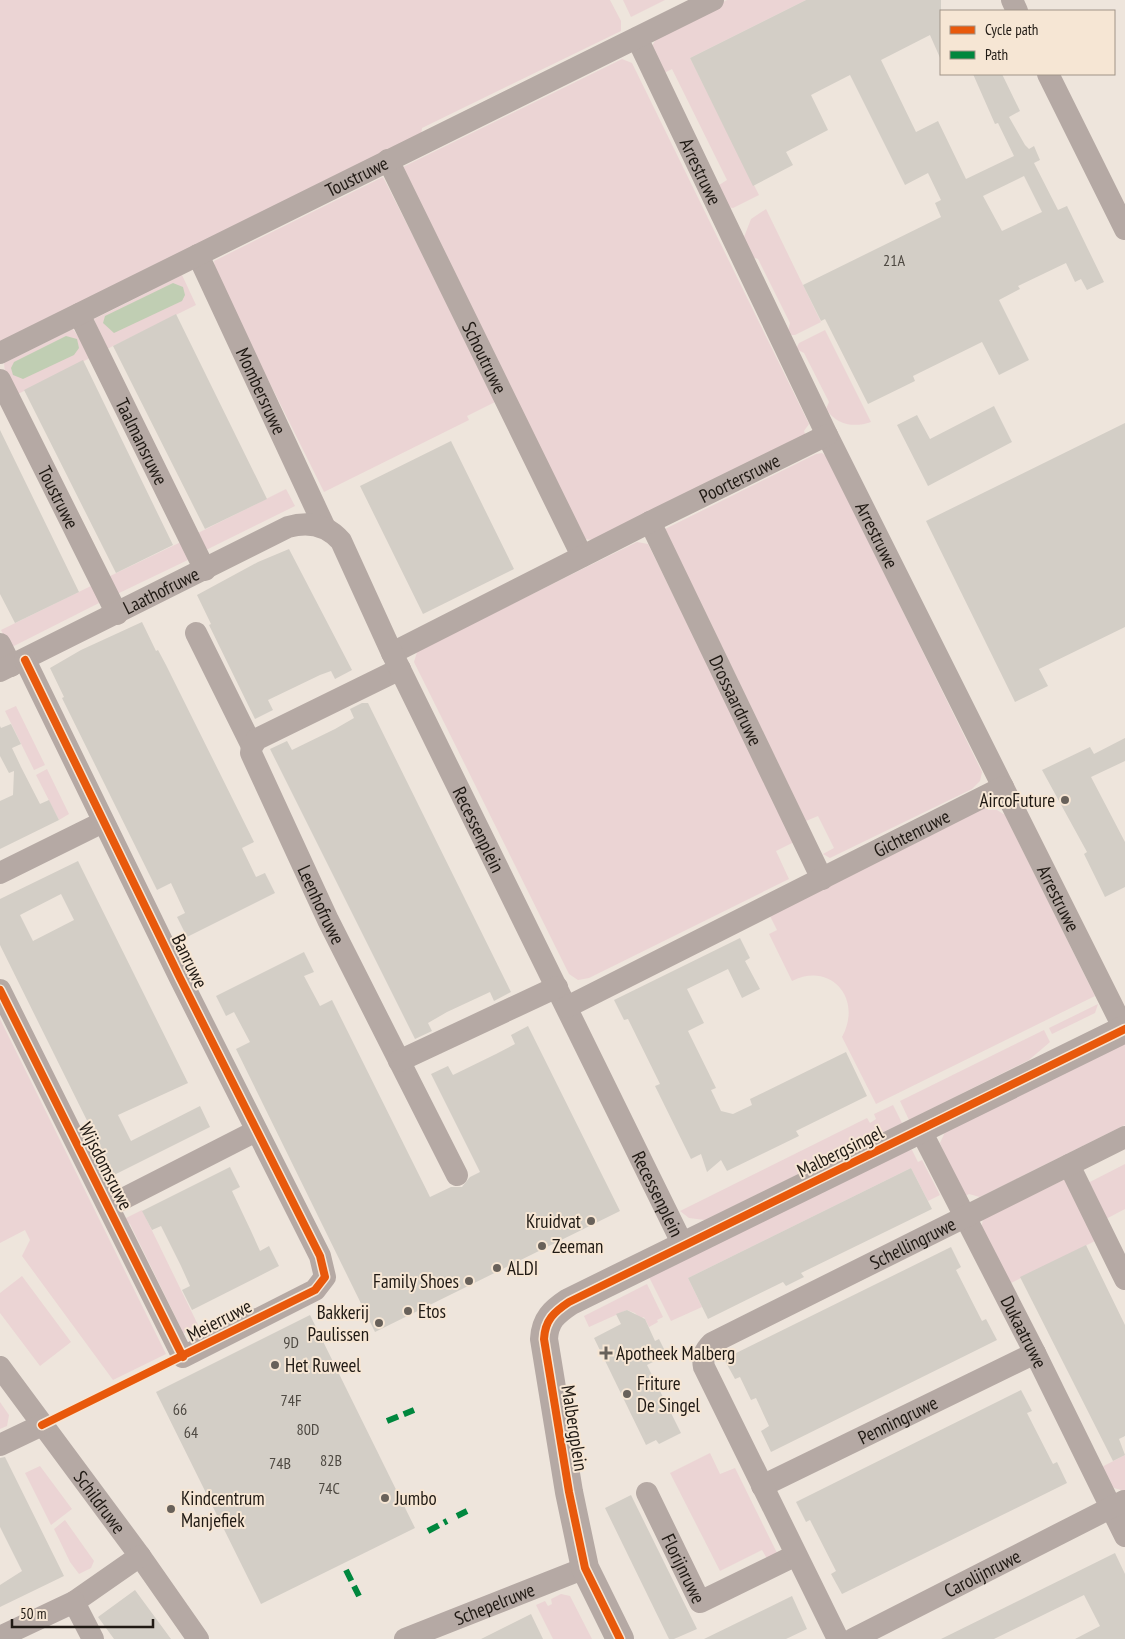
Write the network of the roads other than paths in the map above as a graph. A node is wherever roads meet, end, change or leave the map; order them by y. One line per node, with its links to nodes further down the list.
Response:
1 (713, 0): 2 (street, Toustruwe)
2 (637, 38): 4 (street, Toustruwe); 10 (street, Arrestruwe)
3 (1048, 75): 5 (street)
4 (388, 160): 6 (street, Toustruwe); 13 (street, Schoutruwe)
5 (1125, 230)
6 (198, 255): 7 (street, Toustruwe); 12 (street, Mombersruwe)
7 (78, 314): 8 (street, Toustruwe); 14 (street, Taalmansruwe)
8 (0, 354)
9 (0, 380): 15 (street, Toustruwe)
10 (828, 435): 11 (street, Poortersruwe); 21 (street, Arrestruwe)
11 (650, 522): 13 (street); 24 (street, Drossaardruwe)
12 (326, 528): 14 (street, Laathofruwe); 18 (street, Recessenplein)
13 (582, 556): 18 (street)
14 (205, 570): 15 (street, Laathofruwe)
15 (117, 614): 19 (street, Laathofruwe)
16 (196, 633): 20 (street, Leenhofruwe)
17 (0, 644): 19 (street, Banruwe)
18 (396, 661): 20 (street); 25 (street, Recessenplein)
19 (12, 666): 22 (street, Banruwe)
20 (252, 746): 29 (street, Leenhofruwe)
21 (1003, 787): 24 (street, Gichtenruwe); 28 (street, Arrestruwe)
22 (103, 822): 23 (street); 31 (street, Banruwe)
23 (0, 873)
24 (822, 879): 27 (street)
25 (557, 987): 27 (street, Recessenplein); 29 (street)
26 (0, 990): 35 (street, Wijsdomsruwe)
27 (567, 1007): 37 (street, Recessenplein)
28 (1124, 1029): 30 (street, Malbergsingel)
29 (399, 1060): 34 (street, Leenhofruwe)
30 (920, 1130): 36 (street, Dukaatruwe); 37 (street, Malbergsingel)
31 (256, 1131): 35 (street, Wijsdomsruwe); 38 (street, Banruwe)
32 (1125, 1137): 33 (street, Schellingruwe)
33 (1069, 1165): 36 (street, Schellingruwe); 39 (street)
34 (457, 1175)
35 (108, 1206): 42 (street, Wijsdomsruwe)
36 (964, 1217): 41 (street, Dukaatruwe); 46 (street, Schellingruwe)
37 (684, 1247): 40 (street, Malbergsingel)
38 (325, 1277): 42 (street, Meierruwe)
39 (1125, 1279)
40 (569, 1302): 52 (street, Malbergplein)
41 (1035, 1353): 46 (street, Penningruwe); 48 (street, Dukaatruwe)
42 (182, 1357)
43 (0, 1367): 44 (street, Schildruwe)
44 (42, 1425): 45 (street); 51 (street, Schildruwe)
45 (0, 1446)
46 (762, 1486): 50 (street)
47 (647, 1493): 50 (street, Florijnruwe)
48 (1119, 1504): 49 (street, Dukaatruwe); 55 (street, Carolijnruwe)
49 (1125, 1536)
50 (796, 1555): 60 (street)
51 (140, 1556): 53 (street); 57 (street, Schildruwe)
52 (585, 1568): 58 (street, Schepelruwe); 59 (street)
53 (74, 1602): 54 (street); 56 (street)
54 (0, 1637)
55 (861, 1637)
56 (93, 1639)
57 (198, 1639)
58 (405, 1639)
59 (620, 1639)
60 (838, 1639)

